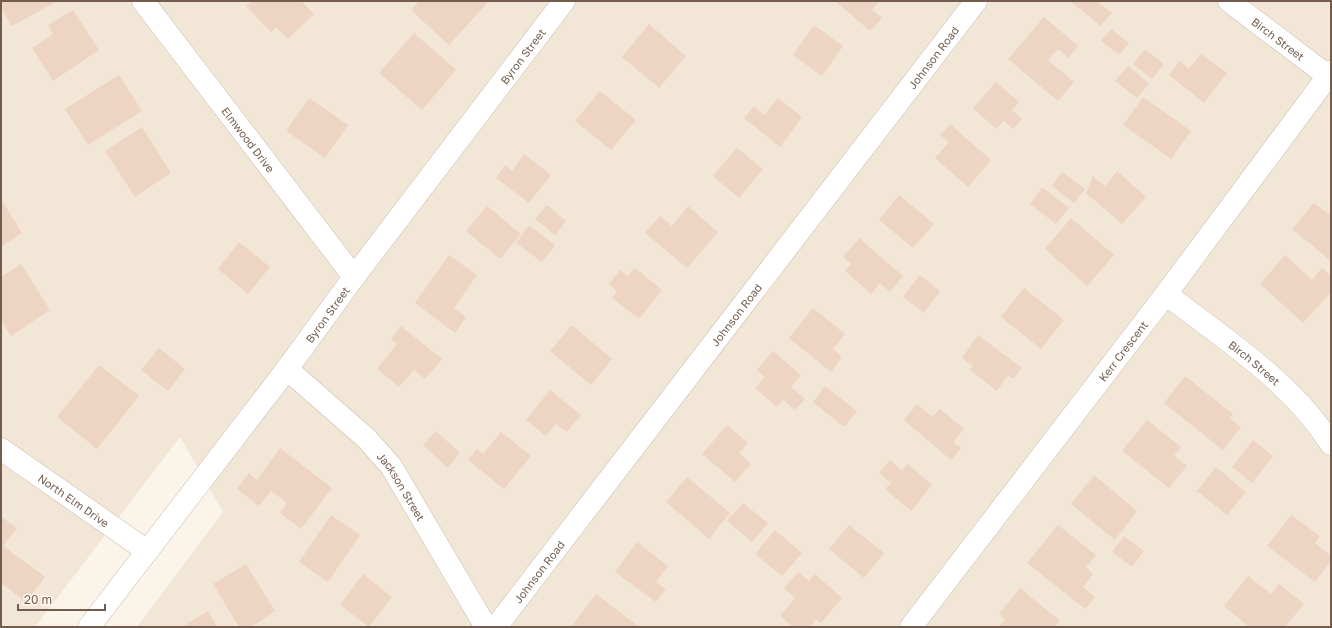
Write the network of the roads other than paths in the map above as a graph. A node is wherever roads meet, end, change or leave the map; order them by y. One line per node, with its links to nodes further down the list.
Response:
1 (143, 1): 6 (street, Elmwood Drive)
2 (564, 1): 6 (street, Byron Street)
3 (976, 1): 14 (street, Johnson Road)
4 (1229, 1): 5 (street, Birch Street)
5 (1329, 74): 7 (street, Kerr Crescent)
6 (354, 277): 8 (street, Byron Street)
7 (1166, 294): 9 (street, Birch Street); 15 (street, Kerr Crescent)
8 (287, 370): 11 (street, Byron Street); 13 (street, Jackson Street)
9 (1331, 444)
10 (1, 449): 11 (street, North Elm Drive)
11 (147, 551): 12 (street, Byron Street)
12 (89, 627)
13 (486, 627)
14 (496, 627)
15 (911, 627)

